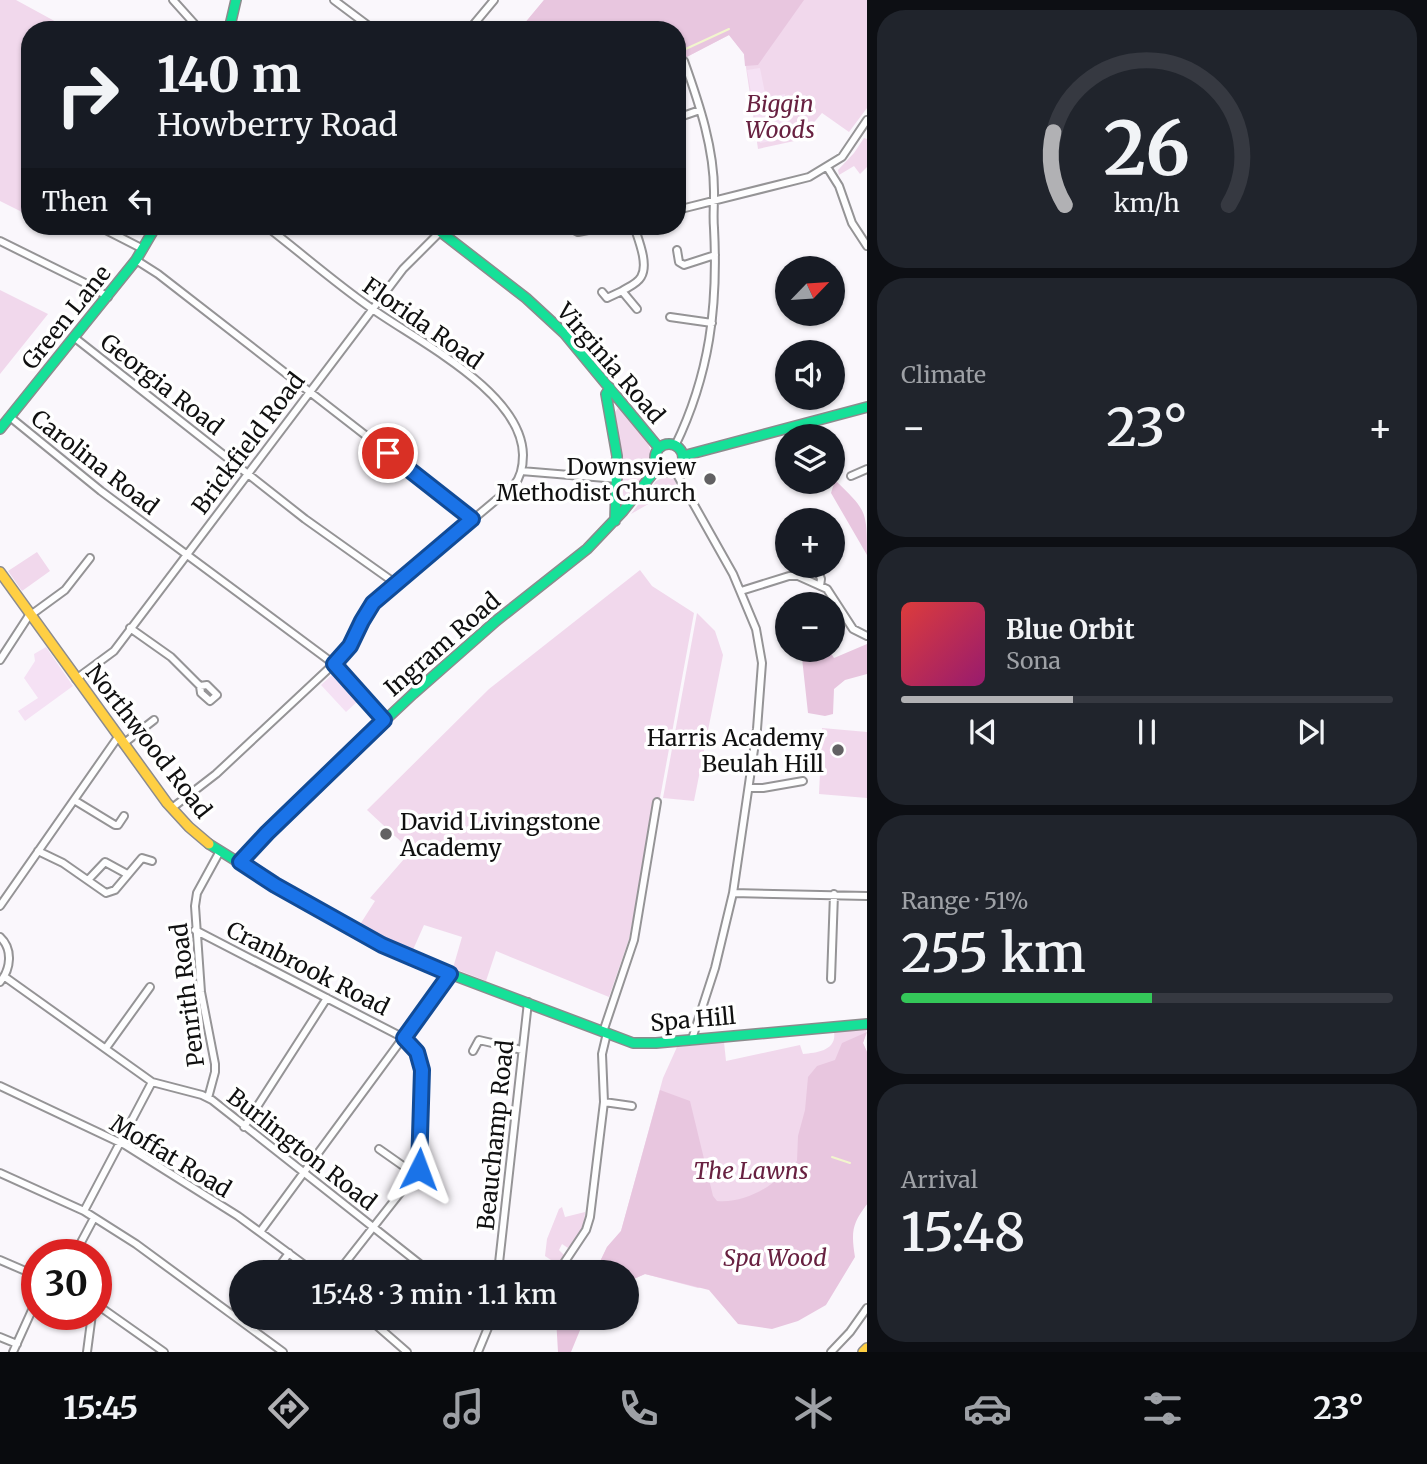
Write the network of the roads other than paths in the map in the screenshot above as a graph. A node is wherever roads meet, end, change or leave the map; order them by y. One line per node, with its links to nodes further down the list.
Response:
1 (173, 0): 5 (street)
2 (236, 0): 6 (street)
3 (334, 0): 7 (street)
4 (494, 0): 8 (street)
5 (192, 21)
6 (231, 21)
7 (362, 21)
8 (477, 21)
9 (686, 67): 10 (street)
10 (700, 110): 11 (street); 14 (street)
11 (686, 115)
12 (867, 120): 13 (street)
13 (827, 167): 14 (street); 23 (street)
14 (713, 202): 15 (street); 26 (street)
15 (686, 208)
16 (116, 235): 24 (street)
17 (151, 235): 24 (street, Green Lane)
18 (277, 235): 31 (street, Florida Road)
19 (434, 235): 31 (street, Brickfield Road)
20 (448, 235): 36 (street, Virginia Road)
21 (636, 235): 28 (street)
22 (0, 241): 30 (street)
23 (867, 246)
24 (143, 249): 27 (street, Green Lane)
25 (677, 250): 26 (street)
26 (715, 255): 34 (street)
27 (136, 260): 30 (street, Green Lane); 37 (street)
28 (622, 291): 29 (street); 32 (street)
29 (602, 292)
30 (108, 297): 35 (street, Green Lane)
31 (372, 309): 37 (street, Brickfield Road); 46 (street, Florida Road)
32 (637, 309)
33 (670, 317): 34 (street)
34 (712, 323): 41 (street)
35 (75, 338): 39 (street, Green Lane); 48 (street, Georgia Road)
36 (610, 388): 42 (street, Virginia Road); 50 (street)
37 (310, 391): 48 (street, Brickfield Road); 51 (street)
38 (867, 407): 43 (street)
39 (10, 417): 40 (street, Green Lane); 53 (street, Carolina Road)
40 (0, 429)
41 (675, 446): 42 (street); 43 (street)
42 (659, 448): 44 (street)
43 (683, 456): 47 (street)
44 (658, 467): 47 (street); 52 (street, Ingram Road)
45 (867, 469): 49 (street)
46 (521, 471): 50 (street); 51 (street)
47 (675, 471): 61 (street)
48 (247, 473): 53 (street, Brickfield Road); 59 (street, Georgia Road)
49 (851, 475)
50 (618, 479): 52 (street)
51 (472, 519): 59 (street)
52 (615, 521): 70 (street, Ingram Road)
53 (186, 555): 63 (street, Brickfield Road); 66 (street, Carolina Road)
54 (90, 558): 62 (street)
55 (0, 572): 62 (street, Northwood Road)
56 (783, 578): 61 (street)
57 (800, 578): 60 (street)
58 (821, 578): 60 (street)
59 (395, 583): 66 (street)
60 (820, 586): 64 (street)
61 (741, 591): 73 (street)
62 (31, 616): 65 (street); 67 (street, Northwood Road)
63 (130, 628): 67 (street, Brickfield Road); 68 (street)
64 (867, 636)
65 (0, 660)
66 (334, 664): 70 (street, Carolina Road); 76 (street)
67 (76, 680): 71 (street, Northwood Road)
68 (200, 686)
69 (154, 720): 71 (street)
70 (384, 720): 81 (street, Ingram Road)
71 (121, 740): 74 (street); 76 (street, Northwood Road)
72 (803, 781): 73 (street)
73 (749, 788): 84 (street)
74 (74, 800): 77 (street); 78 (street)
75 (657, 802): 97 (street)
76 (172, 808): 79 (street, Northwood Road)
77 (124, 816)
78 (38, 851): 83 (street); 87 (street)
79 (220, 851): 81 (street, Northwood Road); 88 (street, Penrith Road)
80 (152, 860): 82 (street)
81 (240, 862): 90 (street, Northwood Road)
82 (127, 874): 83 (street); 83 (street)
83 (88, 880)
84 (733, 893): 85 (street); 99 (street)
85 (834, 894): 86 (street); 92 (street)
86 (867, 896)
87 (0, 906)
88 (195, 930): 94 (street, Cranbrook Road); 105 (street, Penrith Road)
89 (0, 937): 91 (street)
90 (450, 974): 95 (street, Spa Hill); 98 (street)
91 (2, 979): 100 (street, Burlington Road)
92 (831, 979)
93 (150, 986): 100 (street)
94 (327, 998): 98 (street, Cranbrook Road); 108 (street)
95 (528, 1002): 97 (street, Spa Hill); 101 (street, Beauchamp Road)
96 (867, 1024): 99 (street, Spa Hill)
97 (605, 1033): 99 (street, Spa Hill); 106 (street)
98 (404, 1038): 111 (street); 113 (street)
99 (692, 1039)
100 (106, 1048): 103 (street, Burlington Road)
101 (522, 1050): 102 (street); 127 (street, Beauchamp Road)
102 (473, 1051)
103 (152, 1082): 105 (street, Burlington Road); 109 (street)
104 (0, 1086): 109 (street, Moffat Road)
105 (208, 1098): 108 (street, Burlington Road)
106 (604, 1102): 107 (street); 121 (street)
107 (632, 1106)
108 (244, 1127): 111 (street, Burlington Road)
109 (120, 1143): 114 (street); 117 (street, Moffat Road)
110 (379, 1149): 113 (street)
111 (304, 1172): 116 (street, Burlington Road); 117 (street)
112 (0, 1173): 114 (street)
113 (416, 1175): 116 (street)
114 (84, 1211): 115 (street)
115 (94, 1218): 118 (street); 131 (street)
116 (373, 1228): 125 (street); 126 (street, Burlington Road)
117 (260, 1232): 120 (street, Moffat Road)
118 (83, 1239)
119 (562, 1250): 121 (street)
120 (289, 1253): 123 (street); 124 (street, Moffat Road)
121 (570, 1255): 128 (street)
122 (0, 1260): 129 (street)
123 (284, 1260)
124 (298, 1260)
125 (348, 1260)
126 (414, 1260)
127 (499, 1260)
128 (566, 1260)
129 (21, 1269)
130 (867, 1308): 147 (street)
131 (229, 1310)
132 (112, 1315): 143 (street)
133 (24, 1330): 139 (street)
134 (90, 1330): 142 (street)
135 (255, 1330): 144 (street)
136 (382, 1330): 145 (street)
137 (487, 1330): 146 (street)
138 (0, 1337): 139 (street)
139 (17, 1345): 141 (street)
140 (867, 1348): 148 (street)
141 (13, 1352)
142 (87, 1352)
143 (164, 1352)
144 (283, 1352)
145 (407, 1352)
146 (478, 1352)
147 (831, 1352)
148 (863, 1352)

